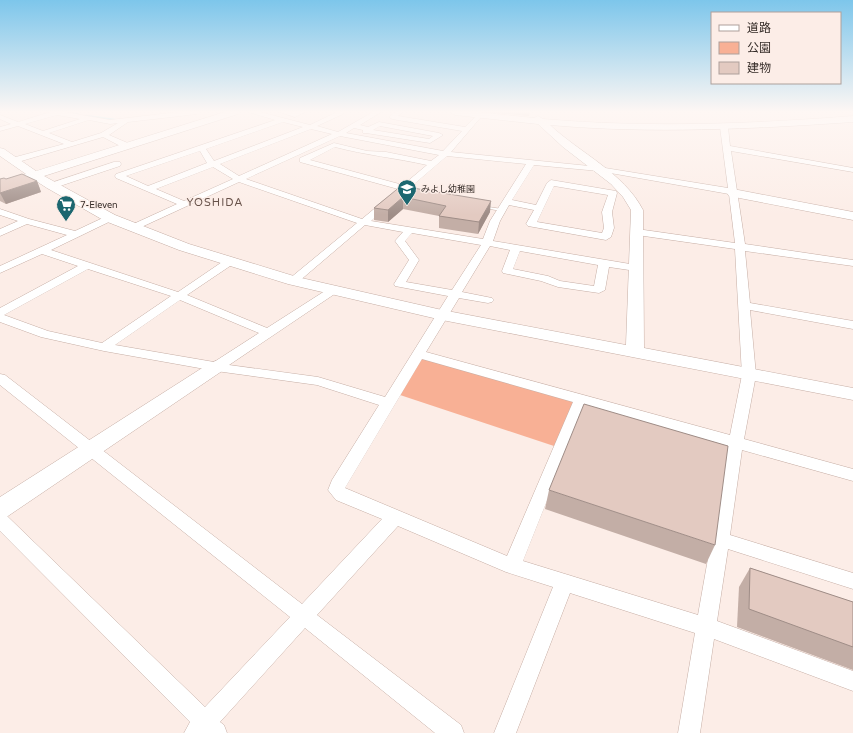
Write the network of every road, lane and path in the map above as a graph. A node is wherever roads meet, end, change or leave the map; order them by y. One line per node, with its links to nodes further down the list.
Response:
1 (63, 146): 15 (street)
2 (126, 146): 23 (street)
3 (207, 146): 11 (street)
4 (260, 146): 18 (street)
5 (312, 146): 25 (street)
6 (332, 146): 29 (street)
7 (340, 146): 19 (street)
8 (404, 146): 14 (street)
9 (452, 146): 14 (street)
10 (569, 146): 21 (street)
11 (202, 148): 18 (street); 24 (street)
12 (726, 148): 22 (street); 30 (street)
13 (0, 151): 15 (street)
14 (445, 154): 16 (street); 19 (street)
15 (15, 160): 23 (street)
16 (531, 163): 21 (street); 33 (street)
17 (117, 164): 20 (street)
18 (213, 164): 25 (street); 28 (street)
19 (433, 164): 29 (street)
20 (102, 168): 24 (street); 27 (street)
21 (599, 169): 30 (street); 42 (street)
22 (853, 170)
23 (36, 175): 26 (street); 27 (street)
24 (119, 176): 28 (street)
25 (238, 179): 31 (street); 39 (street)
26 (0, 186)
27 (51, 186): 37 (street)
28 (147, 189): 31 (street)
29 (402, 192): 39 (street)
30 (732, 193): 36 (street); 46 (street)
31 (184, 204): 40 (street)
32 (480, 206): 33 (lane)
33 (504, 206): 34 (street); 45 (street)
34 (539, 208): 34 (street)
35 (0, 212): 38 (street)
36 (853, 216)
37 (110, 218): 40 (street); 44 (street)
38 (26, 221): 43 (street); 44 (street)
39 (363, 222): 41 (street); 55 (street)
40 (132, 228): 49 (street)
41 (410, 230): 45 (street); 57 (street)
42 (637, 232): 46 (street); 53 (street)
43 (0, 233)
44 (76, 234): 48 (street)
45 (487, 243): 47 (street); 57 (street)
46 (740, 247): 51 (street); 60 (street)
47 (516, 248): 50 (street); 50 (street)
48 (41, 250): 52 (street); 54 (street)
49 (229, 262): 55 (street); 58 (street)
50 (604, 263): 53 (street)
51 (853, 263)
52 (87, 266): 58 (street); 61 (street)
53 (636, 268): 67 (street)
54 (0, 270)
55 (293, 281): 56 (street)
56 (332, 291): 62 (street); 65 (street)
57 (455, 294): 59 (street); 62 (street)
58 (179, 296): 65 (street); 66 (street)
59 (488, 300)
60 (745, 306): 64 (street); 70 (street)
61 (0, 313)
62 (442, 315): 67 (street); 68 (street)
63 (0, 318): 66 (street)
64 (853, 325)
65 (268, 333): 69 (street)
66 (104, 347): 69 (street)
67 (635, 353): 70 (street)
68 (419, 354): 73 (street); 74 (street)
69 (216, 367): 74 (street); 76 (street)
70 (749, 375): 72 (street); 75 (street)
71 (0, 378): 76 (street)
72 (853, 394)
73 (581, 399): 75 (street); 82 (street)
74 (388, 403): 79 (street)
75 (736, 442): 77 (street); 81 (street)
76 (92, 449): 78 (street); 85 (street)
77 (853, 475)
78 (0, 509)
79 (396, 517): 82 (street); 85 (street)
80 (0, 520): 88 (street)
81 (720, 539): 83 (street); 86 (street)
82 (512, 566): 84 (street)
83 (853, 581)
84 (564, 584): 86 (street); 90 (street)
85 (304, 615): 88 (street); 89 (street)
86 (706, 627): 87 (street); 91 (street)
87 (853, 681)
88 (205, 729)
89 (453, 733)
90 (505, 733)
91 (689, 733)

